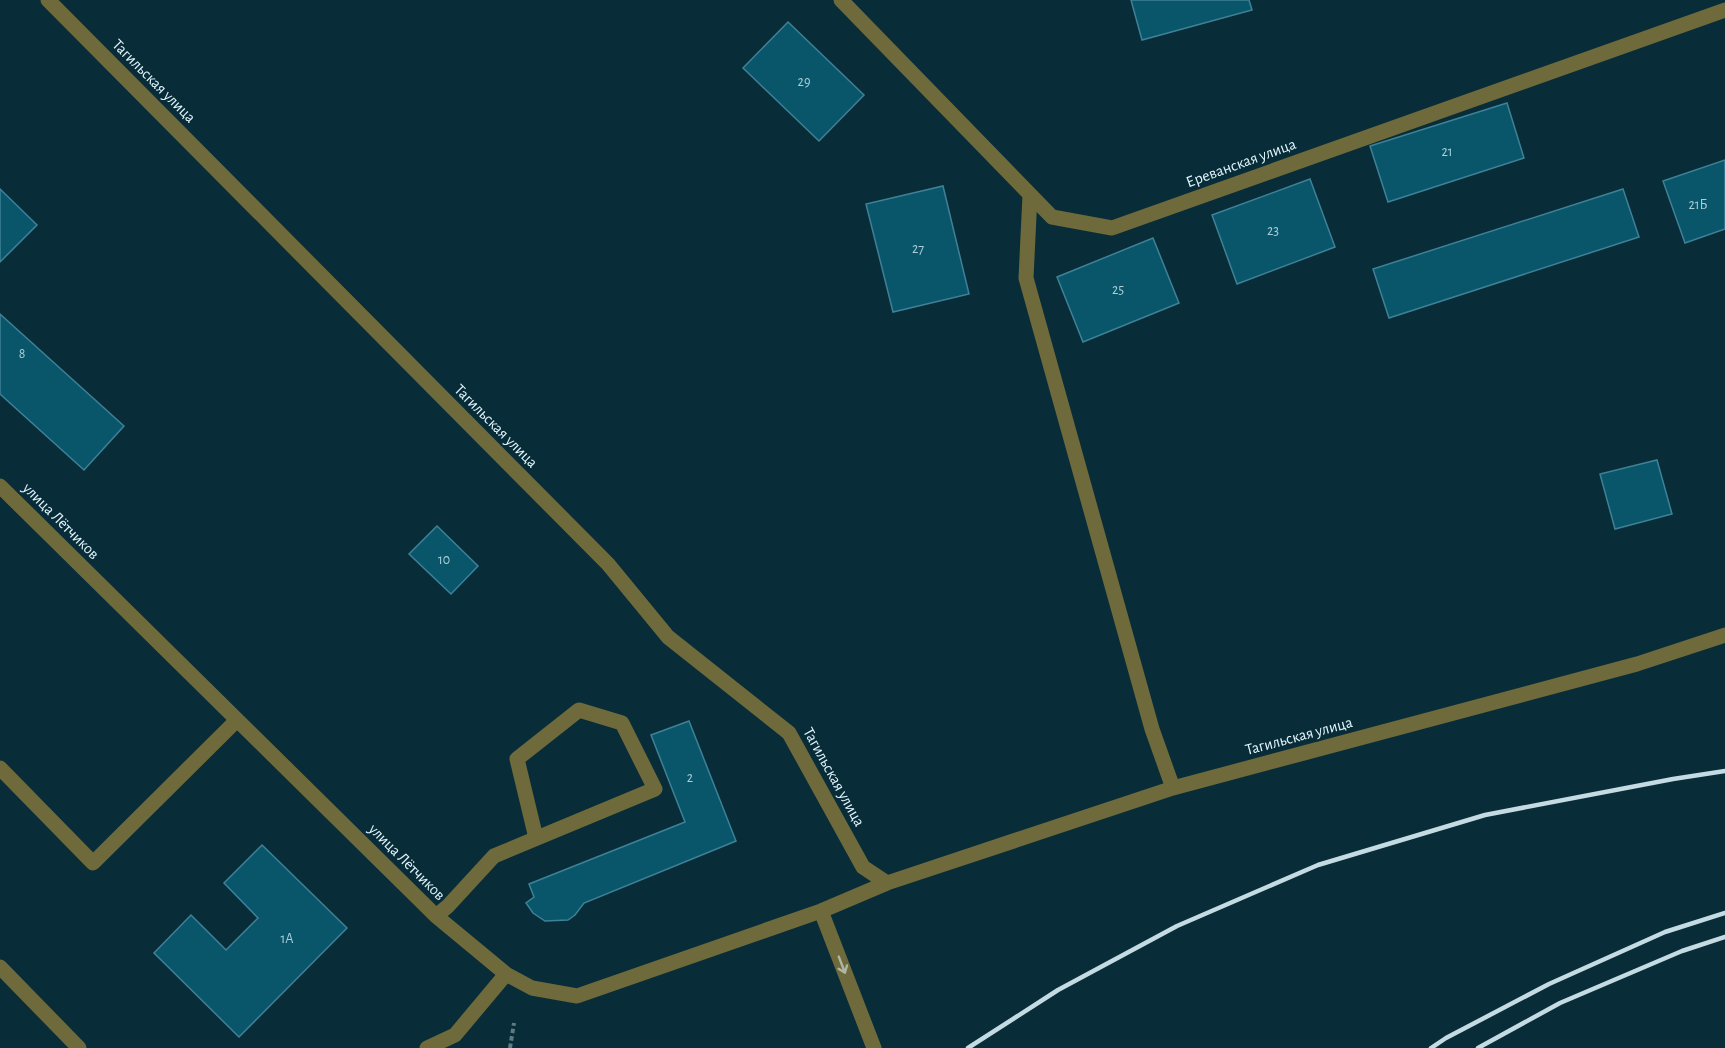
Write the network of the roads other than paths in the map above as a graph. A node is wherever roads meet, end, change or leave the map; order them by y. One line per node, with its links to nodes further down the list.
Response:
1 (48, 0): 11 (street, Тагильская улица)
2 (841, 0): 4 (street, Ереванская улица)
3 (1725, 10): 4 (street, Ереванская улица)
4 (1030, 195): 9 (street)
5 (0, 486): 7 (street, улица Лётчиков)
6 (1725, 635): 9 (street, Тагильская улица)
7 (237, 720): 8 (street); 13 (street, улица Лётчиков)
8 (0, 768)
9 (1173, 788): 11 (street, Тагильская улица)
10 (536, 838): 10 (street); 13 (street)
11 (887, 883): 12 (street, улица Лётчиков)
12 (821, 911): 15 (street, улица Лётчиков); 18 (street, one-way to 18)
13 (436, 916): 15 (street, улица Лётчиков)
14 (0, 968): 16 (street)
15 (506, 974): 17 (street)
16 (79, 1048)
17 (427, 1048)
18 (874, 1048)

